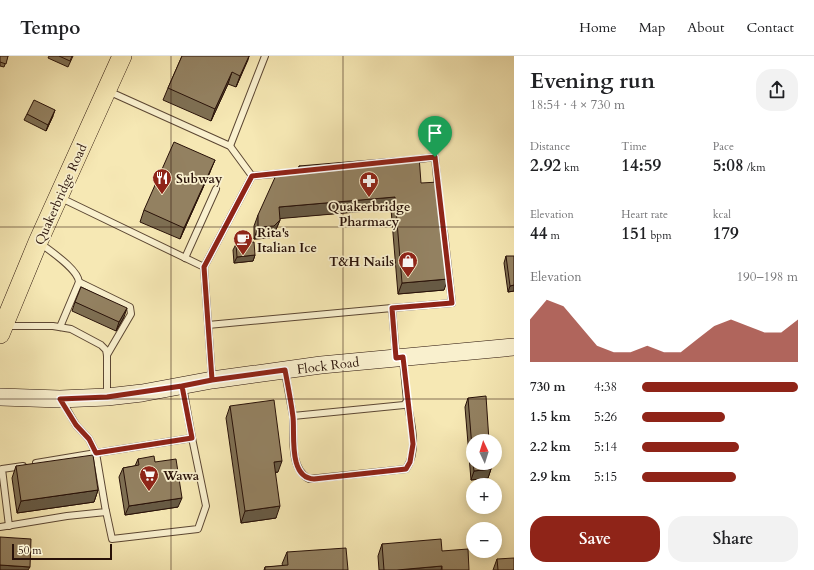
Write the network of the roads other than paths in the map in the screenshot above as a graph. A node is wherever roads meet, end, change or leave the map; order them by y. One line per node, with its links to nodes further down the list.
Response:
1 (122, 56): 3 (main road, Quakerbridge Road)
2 (265, 56): 4 (lane)
3 (106, 91): 4 (lane); 10 (main road, Quakerbridge Road)
4 (230, 146): 7 (lane)
5 (403, 161): 9 (lane)
6 (292, 172): 7 (lane)
7 (252, 176): 14 (lane)
8 (216, 189): 13 (lane)
9 (439, 196)
10 (59, 197): 12 (main road, Quakerbridge Road); 13 (lane)
11 (443, 226): 16 (lane)
12 (38, 242): 15 (lane); 19 (main road, Quakerbridge Road)
13 (184, 258): 14 (lane)
14 (204, 267): 17 (lane)
15 (79, 282): 18 (lane); 21 (lane)
16 (392, 308): 17 (lane); 22 (lane)
17 (208, 325): 24 (lane)
18 (60, 327): 19 (lane); 21 (lane)
19 (2, 330)
20 (514, 347): 22 (main road, Flock Road)
21 (107, 355): 27 (lane)
22 (399, 357): 23 (main road, Flock Road); 29 (lane)
23 (285, 370): 24 (main road, Flock Road); 30 (lane)
24 (212, 380): 25 (main road, Flock Road)
25 (182, 386): 27 (main road, Flock Road); 31 (lane)
26 (0, 397): 28 (main road, Flock Road)
27 (107, 397): 28 (main road, Flock Road)
28 (60, 399): 32 (lane)
29 (407, 401): 30 (lane); 30 (lane)
30 (293, 416)
31 (192, 438): 32 (lane); 33 (lane)
32 (96, 453): 33 (lane); 34 (lane)
33 (106, 511): 34 (lane)
34 (10, 526): 35 (lane)
35 (0, 527)

